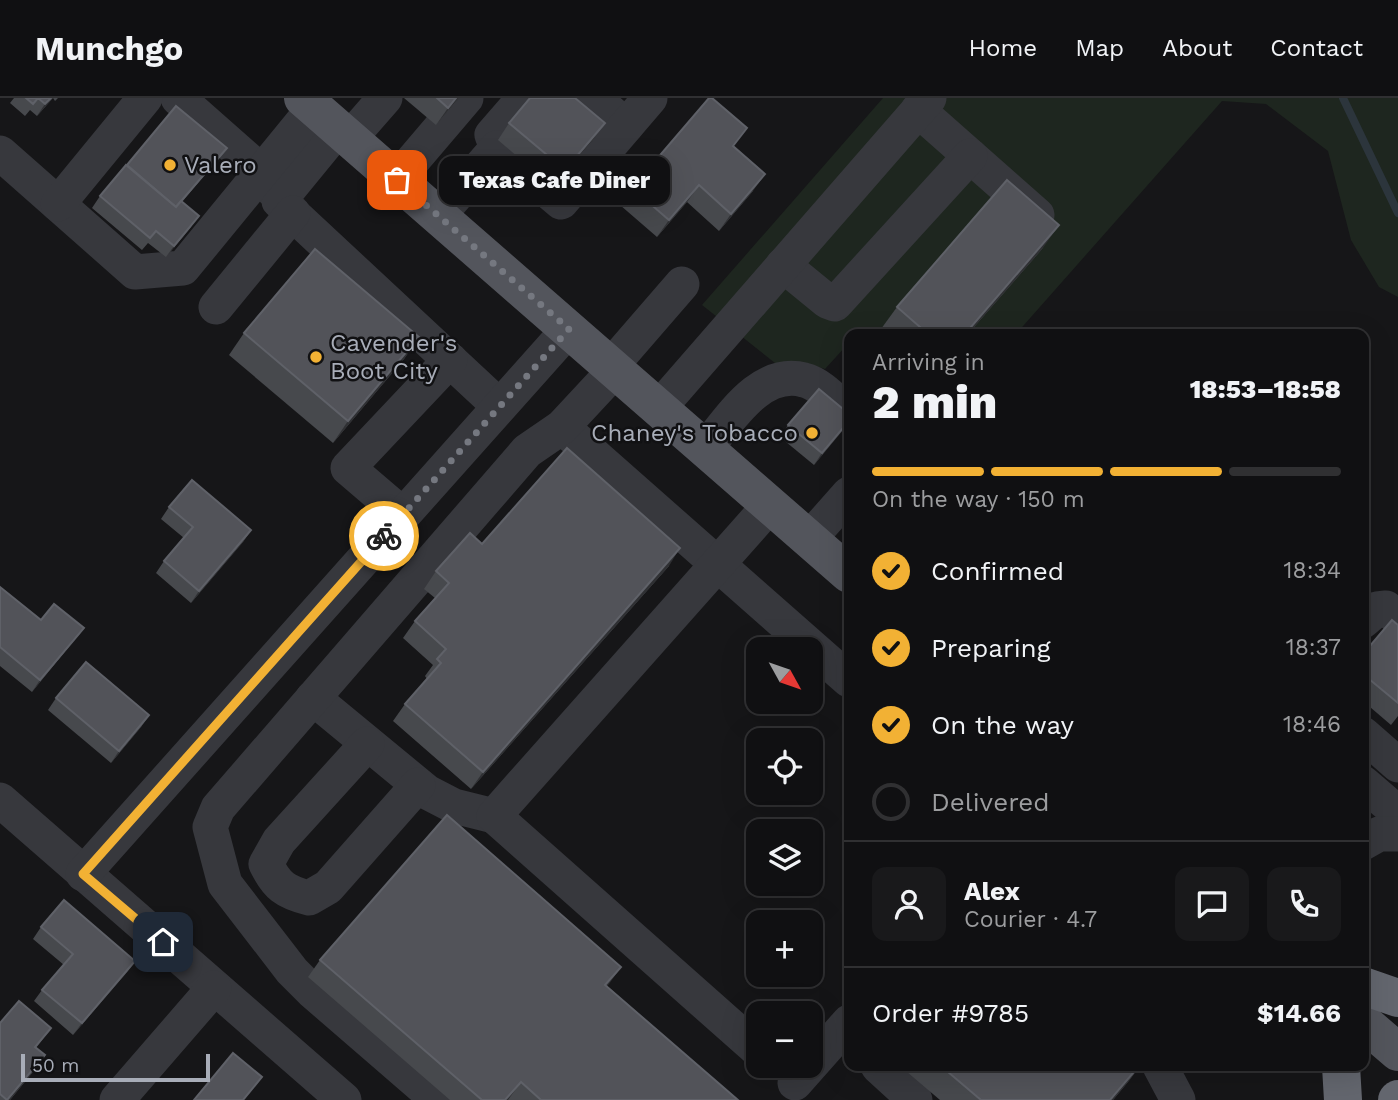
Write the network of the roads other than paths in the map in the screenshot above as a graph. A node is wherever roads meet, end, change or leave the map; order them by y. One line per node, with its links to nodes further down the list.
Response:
1 (145, 98): 16 (street)
2 (178, 98): 15 (street)
3 (385, 98): 9 (street)
4 (466, 98): 14 (street)
5 (524, 98): 11 (street)
6 (594, 98): 10 (street)
7 (650, 98): 10 (street)
8 (923, 104): 13 (street); 19 (street)
9 (326, 118): 14 (main road); 15 (street)
10 (626, 126): 11 (street)
11 (497, 148): 17 (street)
12 (0, 153): 16 (street)
13 (970, 156): 18 (street); 19 (street)
14 (397, 180): 17 (main road)
15 (278, 195): 16 (street); 21 (street); 23 (street)
16 (58, 204)
17 (438, 216): 22 (main road)
18 (1053, 229)
19 (783, 265): 26 (street)
20 (682, 284): 24 (street)
21 (216, 307)
22 (569, 329): 24 (main road); 25 (street)
23 (450, 360): 25 (street); 32 (street)
24 (613, 368): 26 (main road); 28 (street)
25 (499, 407): 32 (street)
26 (659, 408): 29 (main road)
27 (844, 409): 29 (street)
28 (562, 427): 34 (street); 39 (street)
29 (705, 449): 31 (main road)
30 (844, 500): 33 (street)
31 (770, 505): 33 (main road); 34 (street)
32 (402, 515): 48 (street)
33 (810, 539): 35 (main road)
34 (717, 564): 38 (street); 46 (street)
35 (844, 570)
36 (1369, 616): 37 (street)
37 (1398, 618)
38 (844, 676)
39 (313, 698): 41 (street); 62 (street)
40 (1369, 739): 42 (street)
41 (367, 744): 43 (street); 43 (street)
42 (1398, 765)
43 (418, 785): 46 (street)
44 (0, 800): 48 (street)
45 (1389, 805): 47 (street)
46 (494, 816): 54 (street)
47 (1369, 840)
48 (83, 874): 49 (street)
49 (214, 988): 60 (street); 61 (street)
50 (1369, 988): 51 (highway)
51 (1398, 998)
52 (1369, 1027): 55 (main road)
53 (844, 1033): 59 (street)
54 (746, 1039)
55 (1398, 1052)
56 (883, 1071): 63 (street)
57 (1163, 1071): 64 (street)
58 (1341, 1071): 65 (highway)
59 (795, 1083)
60 (117, 1100)
61 (344, 1100)
62 (438, 1100)
63 (915, 1100)
64 (1178, 1100)
65 (1343, 1100)

